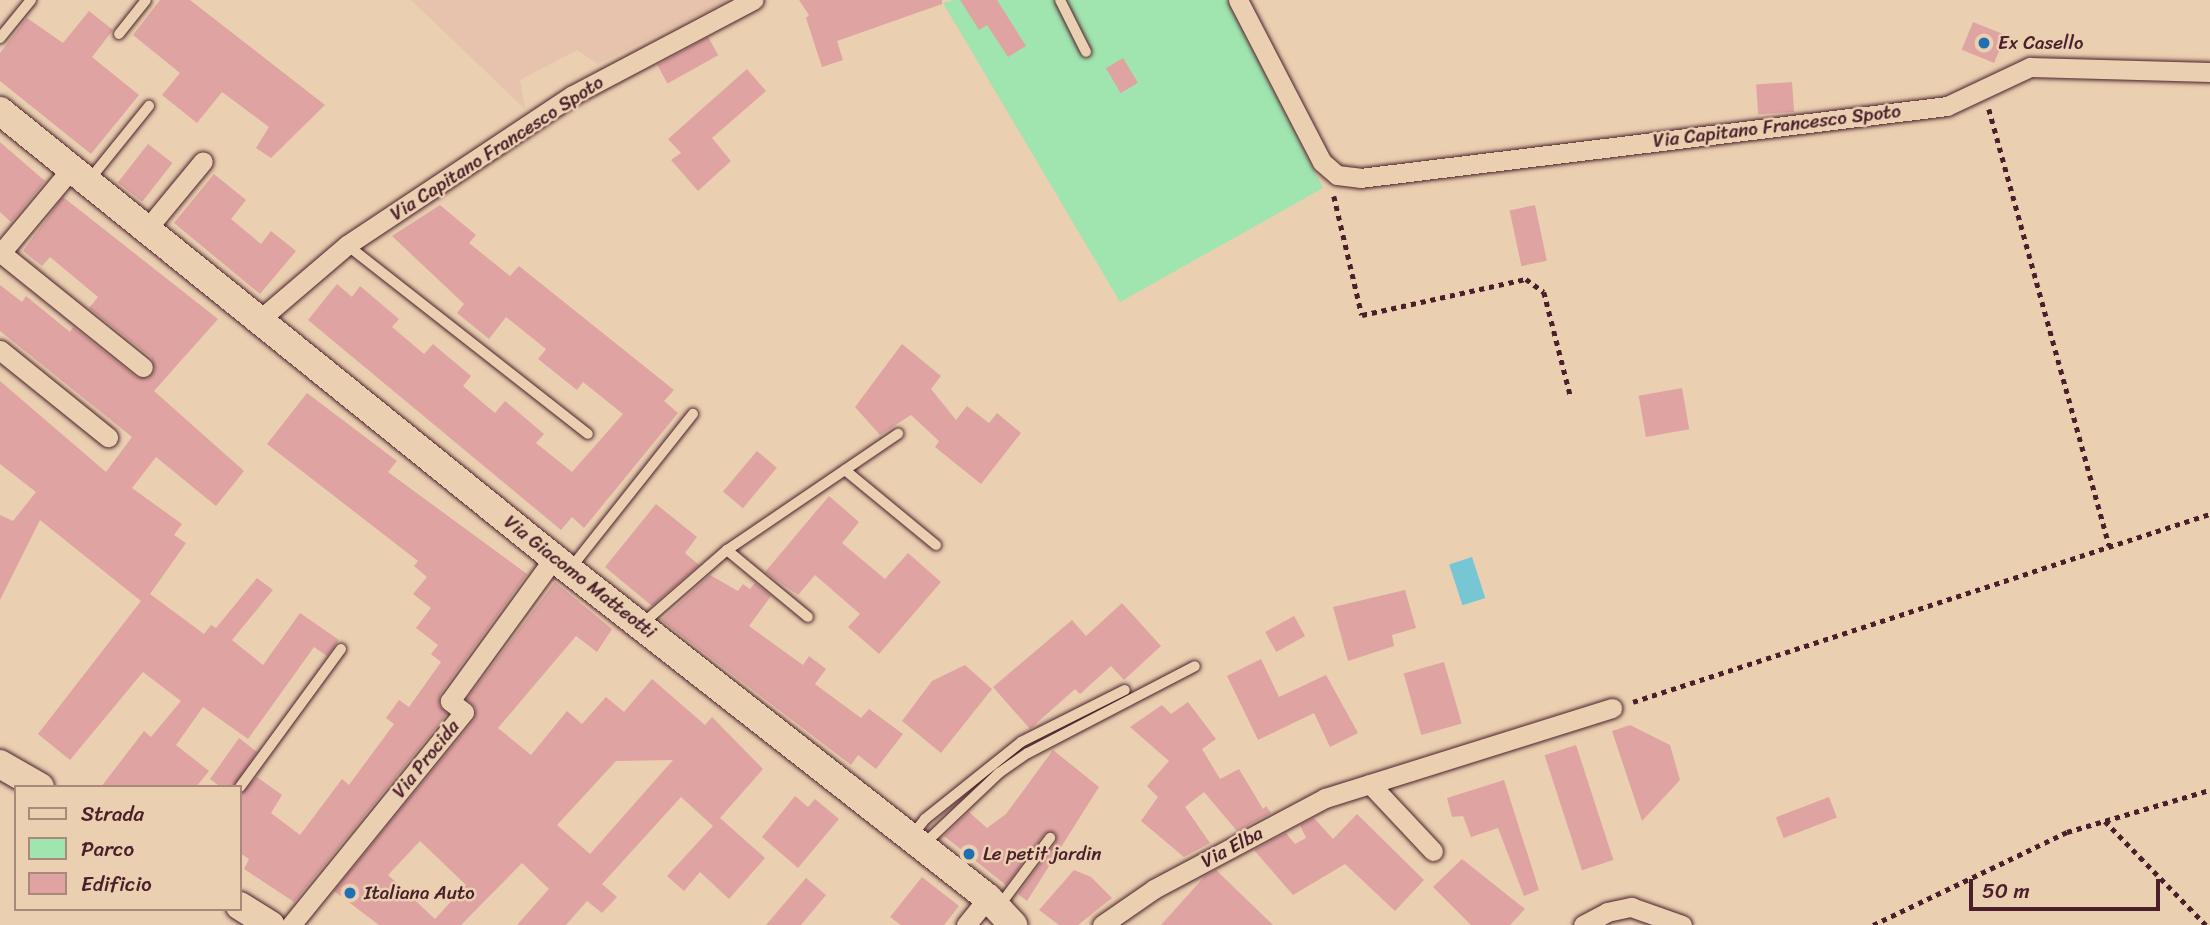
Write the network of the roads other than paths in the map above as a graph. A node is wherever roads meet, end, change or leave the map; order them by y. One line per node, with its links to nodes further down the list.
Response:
1 (31, 0): 6 (lane)
2 (146, 0): 7 (lane)
3 (753, 0): 16 (street, Via Capitano Francesco Spoto)
4 (1060, 0): 9 (lane)
5 (1238, 0): 10 (street, Via Capitano Francesco Spoto)
6 (4, 26): 8 (lane)
7 (118, 34)
8 (0, 38)
9 (1086, 52)
10 (2210, 72)
11 (149, 106): 14 (lane)
12 (0, 111): 14 (street, Via Giacomo Matteotti)
13 (203, 161): 15 (street)
14 (79, 175): 15 (street, Via Giacomo Matteotti); 17 (street)
15 (146, 230): 18 (street, Via Giacomo Matteotti)
16 (347, 245): 18 (street, Via Capitano Francesco Spoto); 22 (lane)
17 (0, 253): 20 (street)
18 (258, 321): 28 (street, Via Giacomo Matteotti)
19 (0, 350): 24 (street)
20 (143, 368)
21 (693, 414): 28 (lane)
22 (588, 434)
23 (898, 434): 25 (lane)
24 (108, 437)
25 (845, 470): 26 (lane); 27 (lane)
26 (936, 545)
27 (727, 550): 29 (lane); 30 (lane)
28 (562, 564): 30 (street, Via Giacomo Matteotti); 45 (street, Via Procida)
29 (808, 617)
30 (641, 626): 40 (street, Via Giacomo Matteotti)
31 (341, 649): 38 (lane)
32 (1195, 666): 40 (lane)
33 (1125, 690): 40 (lane)
34 (1612, 708): 36 (street, Via Elba)
35 (0, 764): 37 (street)
36 (1370, 784): 41 (street); 47 (street, Via Elba)
37 (37, 785)
38 (241, 785)
39 (1050, 838): 43 (lane)
40 (916, 842): 43 (street, Via Giacomo Matteotti)
41 (1433, 851)
42 (242, 907): 44 (street)
43 (999, 910): 46 (street)
44 (271, 925)
45 (291, 925)
46 (967, 925)
47 (1102, 925)
48 (1583, 925): 49 (street)
49 (1682, 925)

